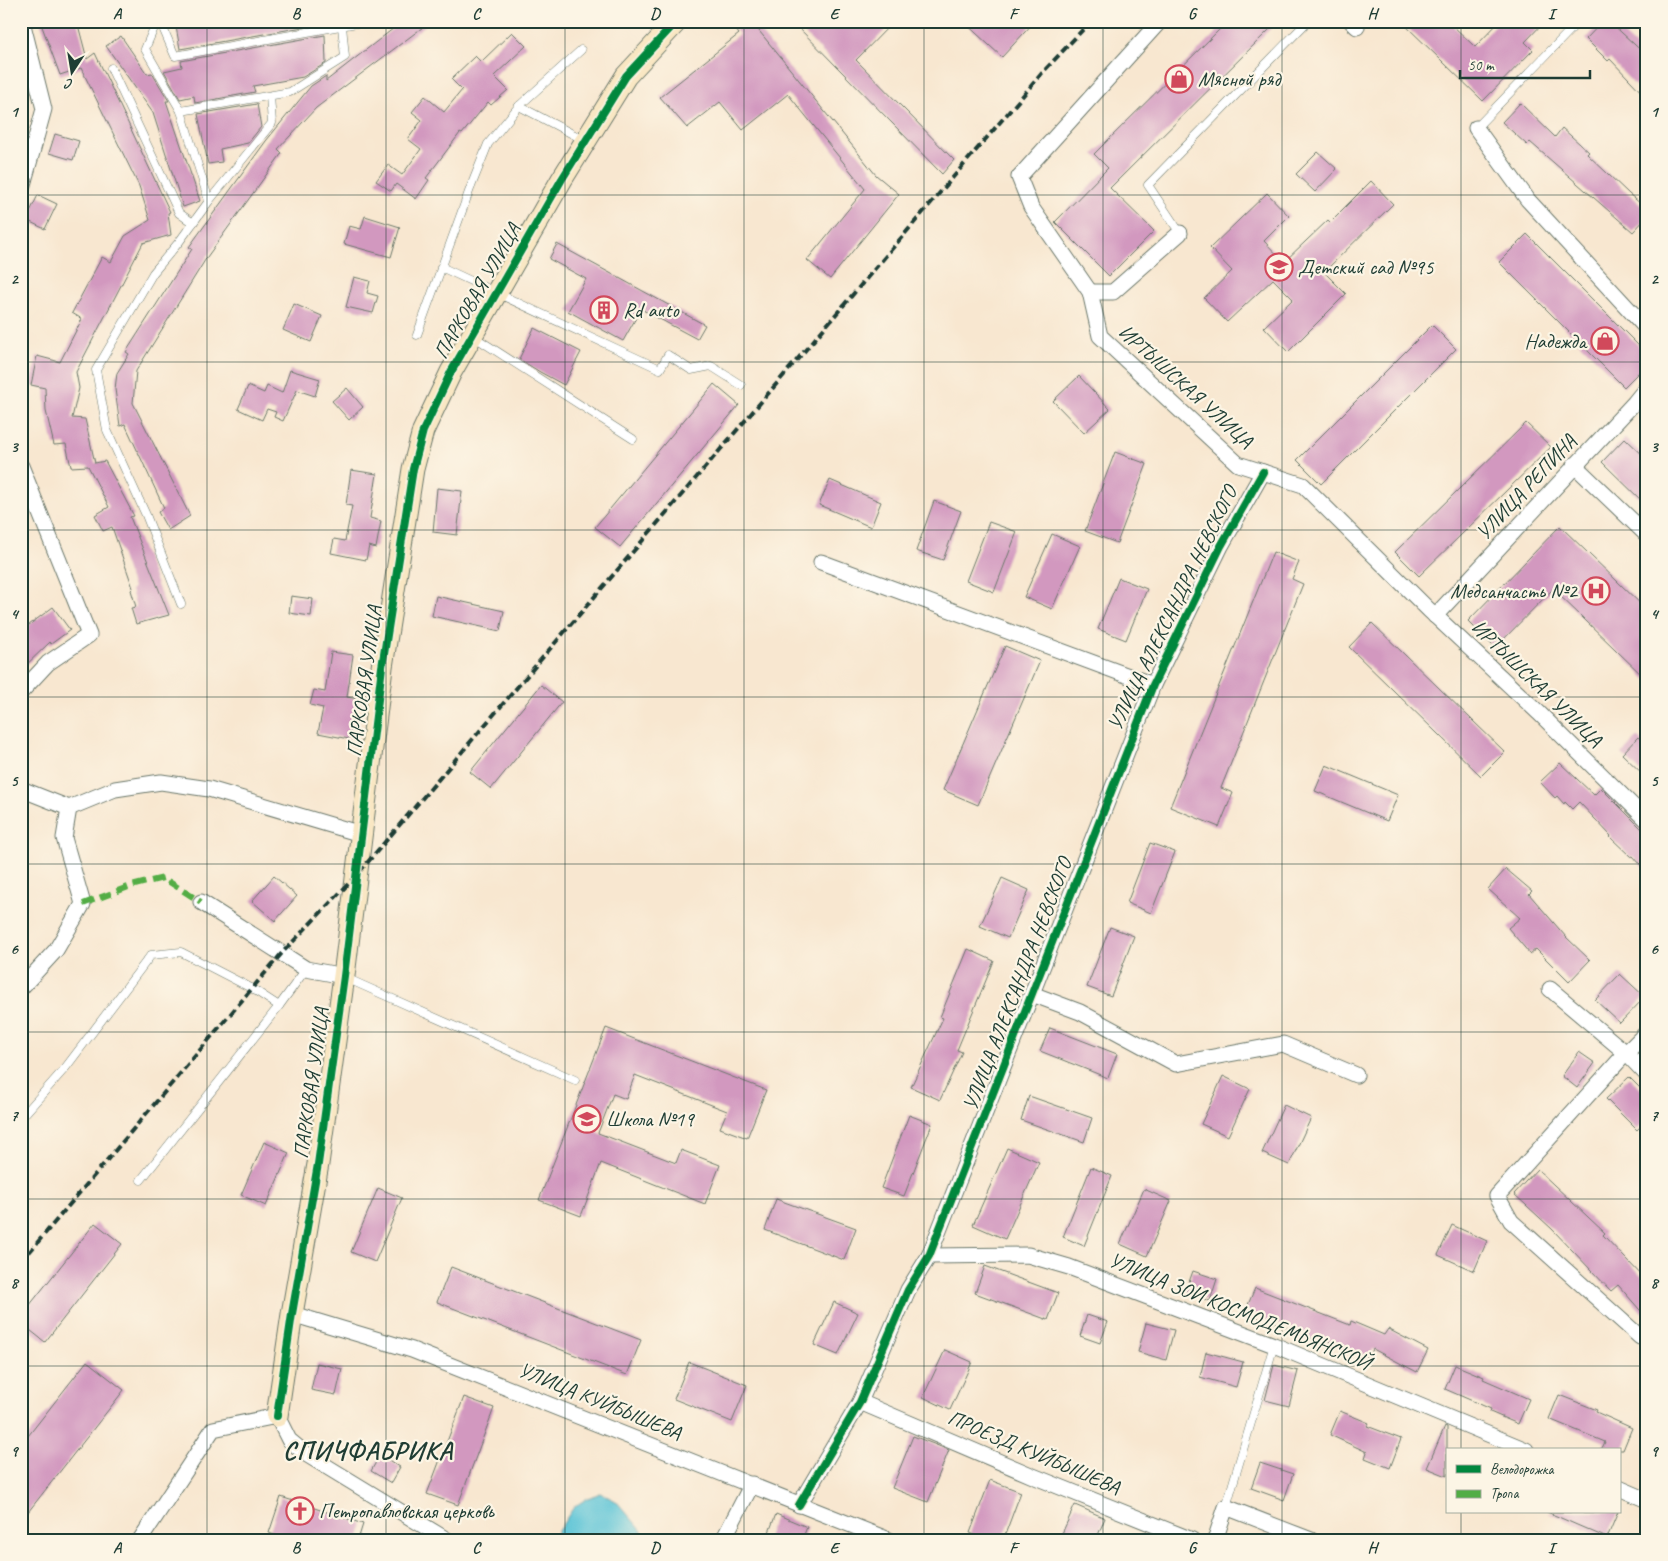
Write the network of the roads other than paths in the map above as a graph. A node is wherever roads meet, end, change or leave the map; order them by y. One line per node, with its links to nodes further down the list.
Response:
1 (22, 21): 17 (street)
2 (157, 21): 14 (lane)
3 (160, 21): 9 (lane)
4 (368, 21): 9 (lane)
5 (1160, 21): 23 (street, ИРТЫШСКАЯ УЛИЦА)
6 (1308, 21): 20 (lane)
7 (1579, 21): 15 (lane)
8 (672, 23): 16 (street, ПАРКОВАЯ УЛИЦА)
9 (342, 26): 12 (lane)
10 (581, 50): 13 (lane)
11 (111, 68): 19 (lane)
12 (270, 96): 14 (lane); 18 (lane)
13 (519, 106): 16 (lane); 21 (lane)
14 (181, 111): 18 (lane)
15 (1476, 128): 24 (street)
16 (586, 141): 22 (street, ПАРКОВАЯ УЛИЦА)
17 (21, 192)
18 (209, 201): 19 (lane)
19 (193, 223): 35 (lane)
20 (1180, 233): 23 (street)
21 (441, 267): 22 (lane); 25 (lane)
22 (496, 292): 26 (street, ПАРКОВАЯ УЛИЦА); 27 (lane)
23 (1090, 292): 32 (street, ИРТЫШСКАЯ УЛИЦА)
24 (1647, 329)
25 (417, 334)
26 (472, 335): 29 (lane); 42 (street, ПАРКОВАЯ УЛИЦА)
27 (741, 385)
28 (1647, 387): 30 (street, УЛИЦА РЕПИНА)
29 (633, 439)
30 (1574, 465): 33 (street); 36 (street, УЛИЦА РЕПИНА)
31 (21, 466): 38 (street)
32 (1263, 472): 36 (street, ИРТЫШСКАЯ УЛИЦА); 37 (street, УЛИЦА АЛЕКСАНДРА НЕВСКОГО)
33 (1647, 535)
34 (821, 562): 37 (street)
35 (181, 604)
36 (1435, 616): 41 (street, ИРТЫШСКАЯ УЛИЦА)
37 (1154, 685): 48 (street, УЛИЦА АЛЕКСАНДРА НЕВСКОГО)
38 (21, 692)
39 (21, 789): 40 (street)
40 (69, 808): 42 (street); 46 (street)
41 (1647, 820)
42 (360, 834): 45 (street, ПАРКОВАЯ УЛИЦА)
43 (201, 902): 44 (street)
44 (306, 969): 45 (street); 49 (lane)
45 (344, 976): 54 (lane); 58 (street, ПАРКОВАЯ УЛИЦА)
46 (21, 988)
47 (1550, 989): 51 (street)
48 (1032, 994): 52 (street); 57 (street, УЛИЦА АЛЕКСАНДРА НЕВСКОГО)
49 (280, 1006): 55 (lane); 56 (lane)
50 (1647, 1032): 51 (street)
51 (1626, 1053): 53 (street); 59 (street)
52 (1356, 1075)
53 (1647, 1075)
54 (575, 1080)
55 (21, 1118)
56 (141, 1180)
57 (929, 1256): 60 (street, УЛИЦА ЗОИ КОСМОДЕМЬЯНСКОЙ); 61 (street, УЛИЦА АЛЕКСАНДРА НЕВСКОГО)
58 (292, 1314): 62 (street, ПАРКОВАЯ УЛИЦА); 64 (street, УЛИЦА КУЙБЫШЕВА)
59 (1640, 1337)
60 (1274, 1345): 63 (street, УЛИЦА ЗОИ КОСМОДЕМЬЯНСКОЙ); 68 (lane)
61 (860, 1402): 67 (street, УЛИЦА АЛЕКСАНДРА НЕВСКОГО); 73 (street, ПРОЕЗД КУЙБЫШЕВА)
62 (278, 1416): 69 (street); 70 (street)
63 (1521, 1448)
64 (752, 1484): 67 (street, УЛИЦА КУЙБЫШЕВА); 71 (street)
65 (1620, 1488): 66 (street)
66 (1647, 1500)
67 (799, 1505): 72 (street, УЛИЦА КУЙБЫШЕВА)
68 (1226, 1507): 74 (street); 75 (street)
69 (140, 1540)
70 (446, 1540)
71 (723, 1540)
72 (889, 1540)
73 (1192, 1540)
74 (1215, 1540)
75 (1311, 1540)

